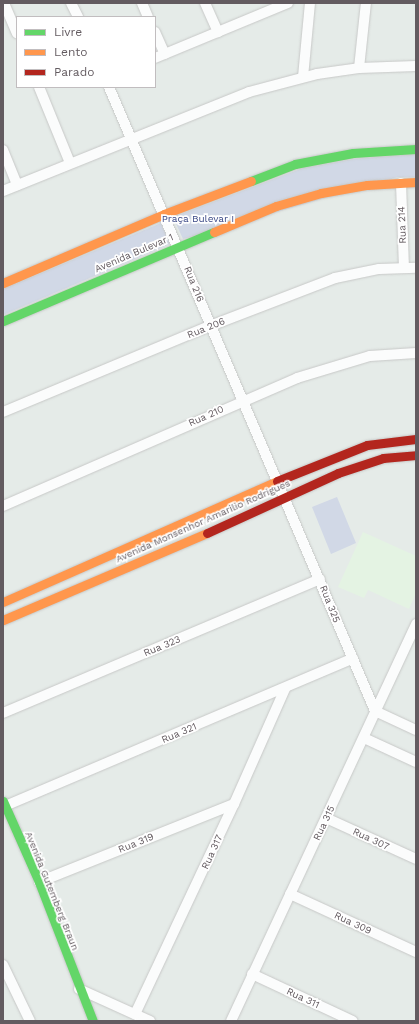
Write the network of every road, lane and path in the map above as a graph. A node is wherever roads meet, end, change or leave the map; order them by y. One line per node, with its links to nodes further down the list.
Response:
1 (4, 3): 11 (street)
2 (71, 3): 9 (street)
3 (142, 3): 10 (street)
4 (205, 3): 12 (street)
5 (288, 3): 8 (street)
6 (310, 3): 18 (street)
7 (366, 3): 17 (street)
8 (274, 6): 12 (street)
9 (78, 16)
10 (148, 16)
11 (16, 32)
12 (218, 32): 14 (street)
13 (156, 34): 14 (street)
14 (165, 54): 15 (street)
15 (156, 58)
16 (416, 66): 17 (street)
17 (359, 68): 18 (street)
18 (303, 77): 21 (street)
19 (39, 88): 24 (street)
20 (109, 88): 21 (street, Rua 216)
21 (133, 140): 24 (street); 29 (street, Rua 216)
22 (416, 149): 29 (street)
23 (3, 150): 27 (street)
24 (70, 162): 27 (street)
25 (416, 182): 26 (street, Avenida Bulevar 1)
26 (401, 183): 30 (street, Avenida Bulevar 1); 31 (street, Rua 214)
27 (17, 185): 28 (street)
28 (3, 191)
29 (164, 214): 30 (street, Rua 216); 33 (street)
30 (178, 246): 34 (street, Avenida Bulevar 1); 35 (street, Rua 216)
31 (404, 268): 32 (street, Rua 206); 35 (street, Rua 206)
32 (416, 268)
33 (3, 283)
34 (3, 321)
35 (210, 326): 37 (street, Rua 216); 38 (street, Rua 206)
36 (416, 353): 37 (street, Rua 210)
37 (242, 401): 41 (street, Rua 216); 43 (street, Rua 210)
38 (3, 412)
39 (416, 439): 41 (street, Avenida Monsenhor Amarilio Rodrigues)
40 (416, 455): 42 (street, Avenida Monsenhor Amarilio Rodrigues)
41 (278, 481): 42 (street, Rua 325); 45 (street, Avenida Monsenhor Amarilio Rodrigues)
42 (284, 497): 44 (street, Rua 325); 46 (street, Avenida Monsenhor Amarilio Rodrigues)
43 (3, 506)
44 (320, 578): 48 (street, Rua 325); 51 (street, Rua 323)
45 (3, 602)
46 (3, 620)
47 (415, 631): 50 (street, Rua 315)
48 (353, 658): 49 (street, Rua 321); 50 (street, Rua 325)
49 (285, 689): 55 (street, Rua 321); 56 (street, Rua 317)
50 (374, 711): 52 (street); 53 (street, Rua 315)
51 (3, 713)
52 (416, 730)
53 (364, 738): 54 (street); 57 (street, Rua 315)
54 (416, 762)
55 (4, 804): 59 (street, Avenida Gutemberg Braun)
56 (234, 804): 59 (street, Rua 319); 65 (street, Rua 317)
57 (326, 818): 58 (street, Rua 307); 60 (street, Rua 315)
58 (416, 859)
59 (39, 882): 64 (street, Avenida Gutemberg Braun)
60 (290, 894): 61 (street, Rua 309); 63 (street, Rua 315)
61 (416, 952)
62 (3, 965): 66 (street)
63 (252, 974): 69 (street, Rua 315); 70 (street, Rua 311)
64 (79, 990): 65 (street); 67 (street, Avenida Gutemberg Braun)
65 (136, 1014): 68 (street)
66 (30, 1021)
67 (93, 1021)
68 (150, 1021)
69 (231, 1021)
70 (353, 1021)

